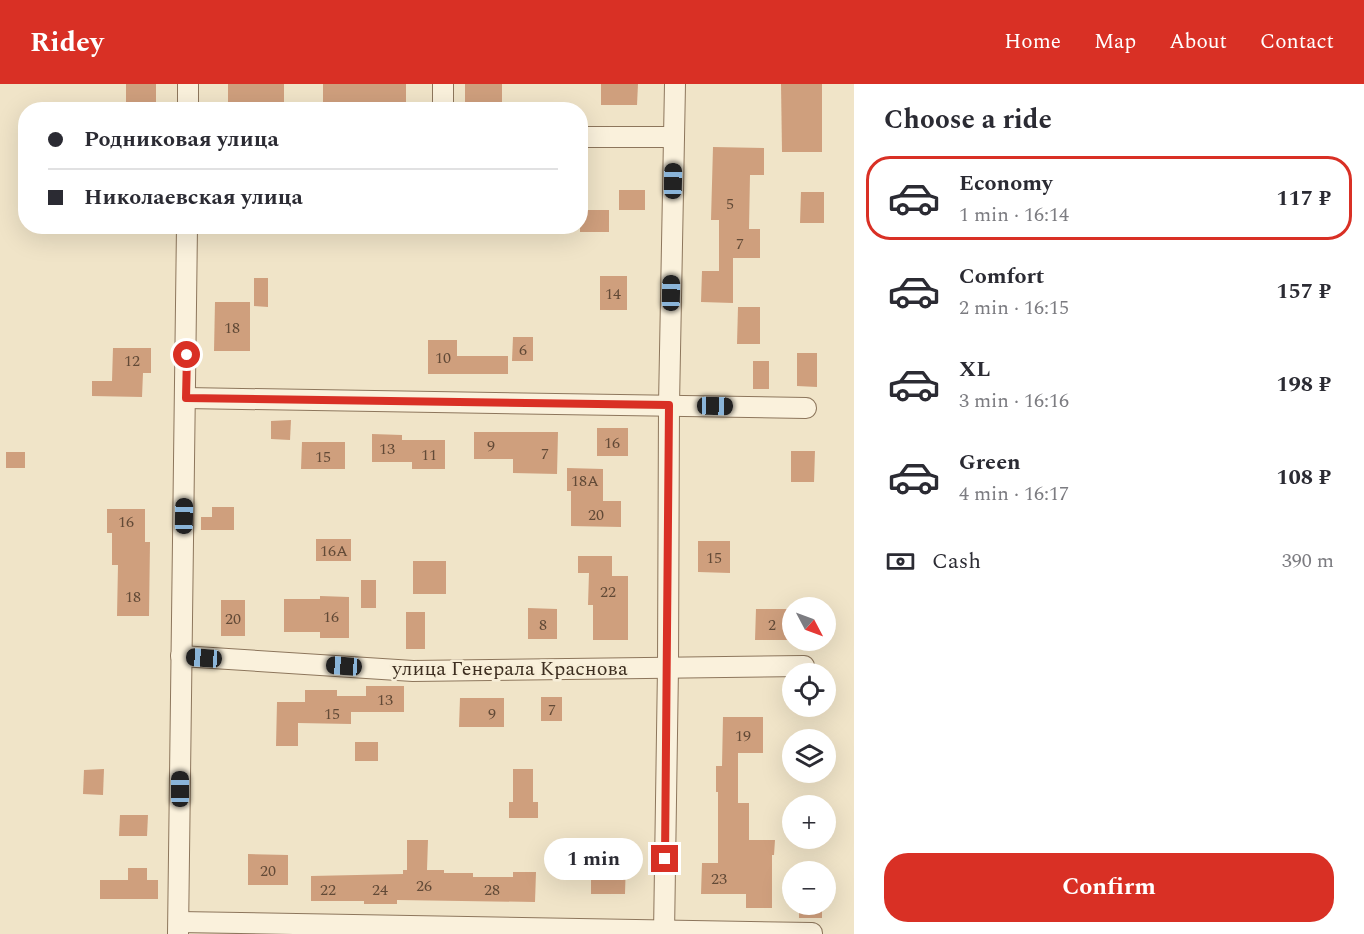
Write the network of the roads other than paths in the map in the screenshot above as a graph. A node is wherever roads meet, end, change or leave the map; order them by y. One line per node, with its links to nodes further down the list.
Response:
1 (188, 84): 4 (street)
2 (443, 84): 5 (street)
3 (675, 84): 7 (street)
4 (188, 102)
5 (443, 102)
6 (588, 137): 7 (street)
7 (674, 137): 10 (street)
8 (187, 234): 9 (street)
9 (186, 398): 10 (street); 12 (street)
10 (669, 405): 11 (street); 14 (street)
11 (806, 408)
12 (181, 656): 14 (street, улица Генерала Краснова); 15 (street)
13 (782, 666): 14 (street, улица Генерала Краснова)
14 (668, 667): 16 (street)
15 (178, 928): 16 (street)
16 (664, 932): 17 (street)
17 (812, 933)

